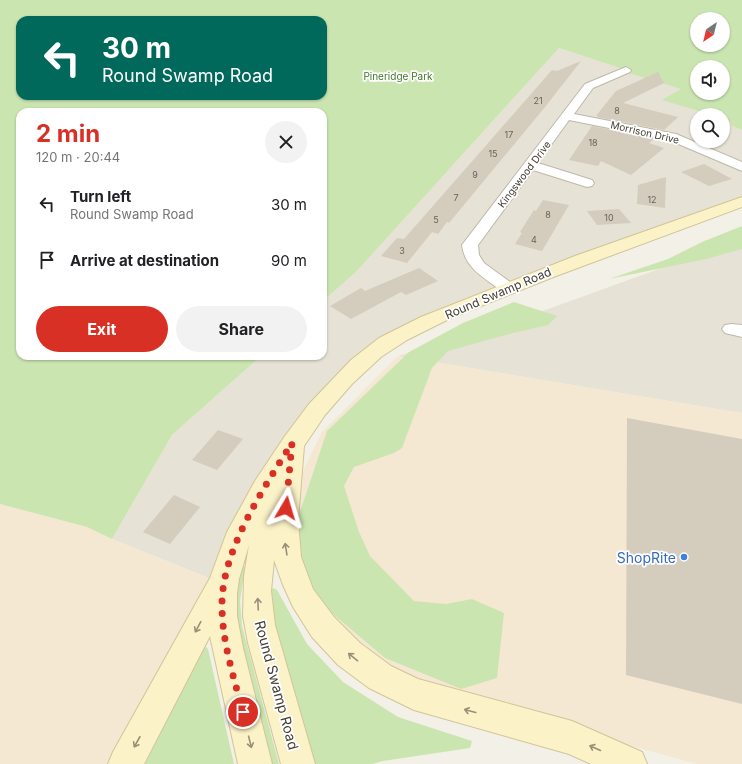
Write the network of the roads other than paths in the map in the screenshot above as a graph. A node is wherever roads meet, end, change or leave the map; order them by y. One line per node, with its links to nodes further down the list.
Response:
1 (626, 70): 2 (street, Kingswood Drive)
2 (567, 116): 3 (street, Kingswood Drive); 4 (street, Morrison Drive)
3 (530, 165): 5 (street); 7 (street, Kingswood Drive)
4 (742, 167)
5 (587, 183)
6 (742, 202): 7 (main road, Round Swamp Road)
7 (508, 288): 8 (main road, Round Swamp Road)
8 (292, 443): 9 (main road, Round Swamp Road); 12 (main road, Round Swamp Road, one-way to 8); 13 (main road, one-way to 8)
9 (224, 581): 10 (main road, one-way to 10); 11 (main road, Round Swamp Road, one-way to 11)
10 (125, 764)
11 (256, 764)
12 (298, 764)
13 (630, 764)

